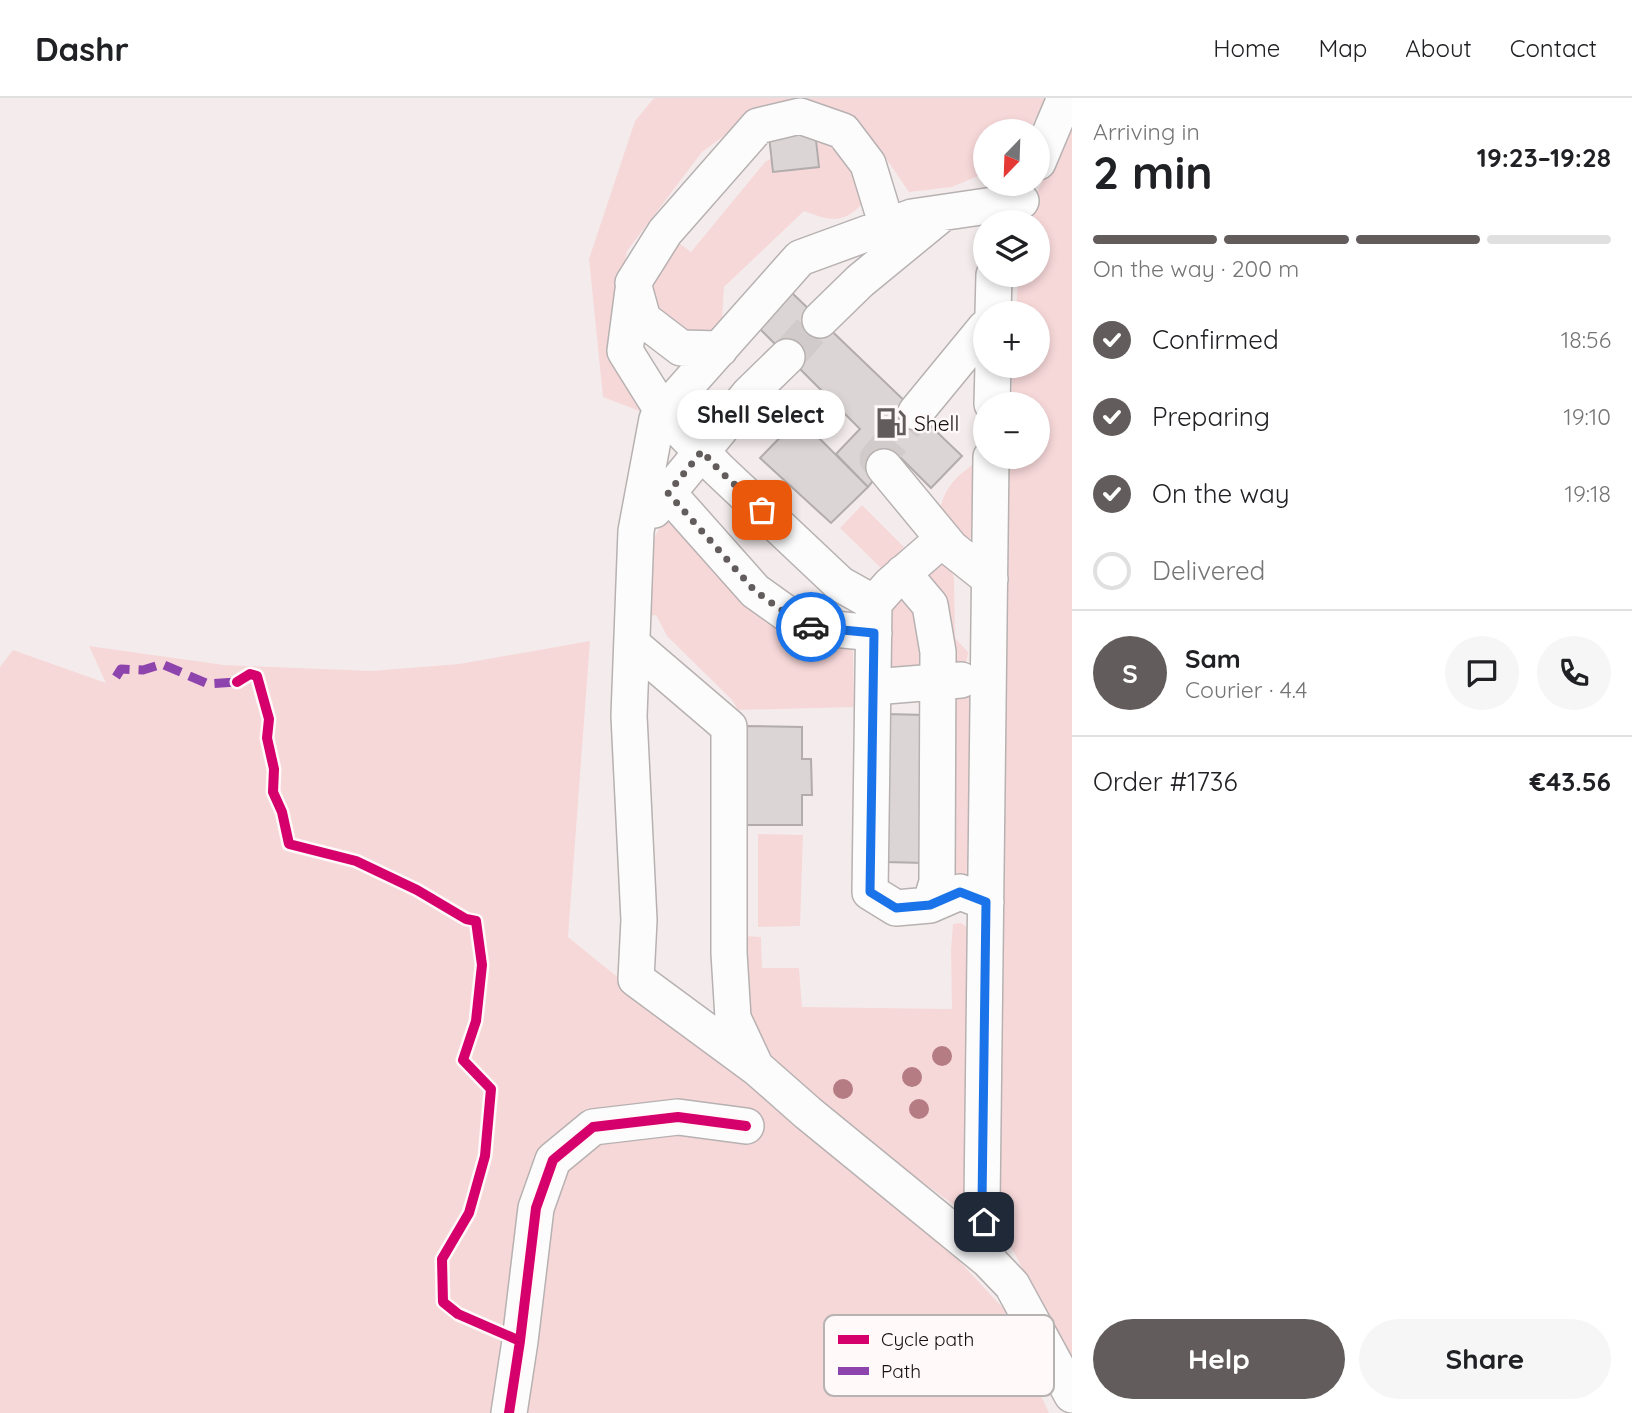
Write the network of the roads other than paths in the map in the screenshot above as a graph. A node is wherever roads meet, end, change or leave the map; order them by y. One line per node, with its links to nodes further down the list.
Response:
1 (1065, 98): 2 (street)
2 (1050, 134)
3 (1021, 202): 4 (street)
4 (943, 212): 5 (street); 7 (street)
5 (887, 226): 6 (street); 9 (street)
6 (634, 283): 9 (street); 11 (street)
7 (820, 320)
8 (973, 343): 12 (street)
9 (720, 349): 11 (street)
10 (787, 357): 13 (street)
11 (663, 412): 13 (street); 17 (street)
12 (916, 412)
13 (702, 451): 16 (street); 21 (street)
14 (884, 467): 18 (street)
15 (991, 469): 20 (street)
16 (668, 493): 17 (street); 21 (street)
17 (636, 531): 22 (street)
18 (943, 539): 19 (street); 20 (street)
19 (903, 573): 21 (street); 24 (street)
20 (990, 579): 23 (street)
21 (874, 618): 25 (street)
22 (632, 644): 28 (street); 28 (street)
23 (989, 678): 24 (street); 26 (street)
24 (939, 682): 25 (street); 27 (street)
25 (873, 687): 27 (street)
26 (986, 902): 27 (street); 30 (street)
27 (930, 905)
28 (756, 1068): 30 (street)
29 (746, 1126): 34 (street)
30 (988, 1259): 31 (street)
31 (1028, 1315)
32 (1054, 1362): 33 (street)
33 (1072, 1395)
34 (509, 1413)

